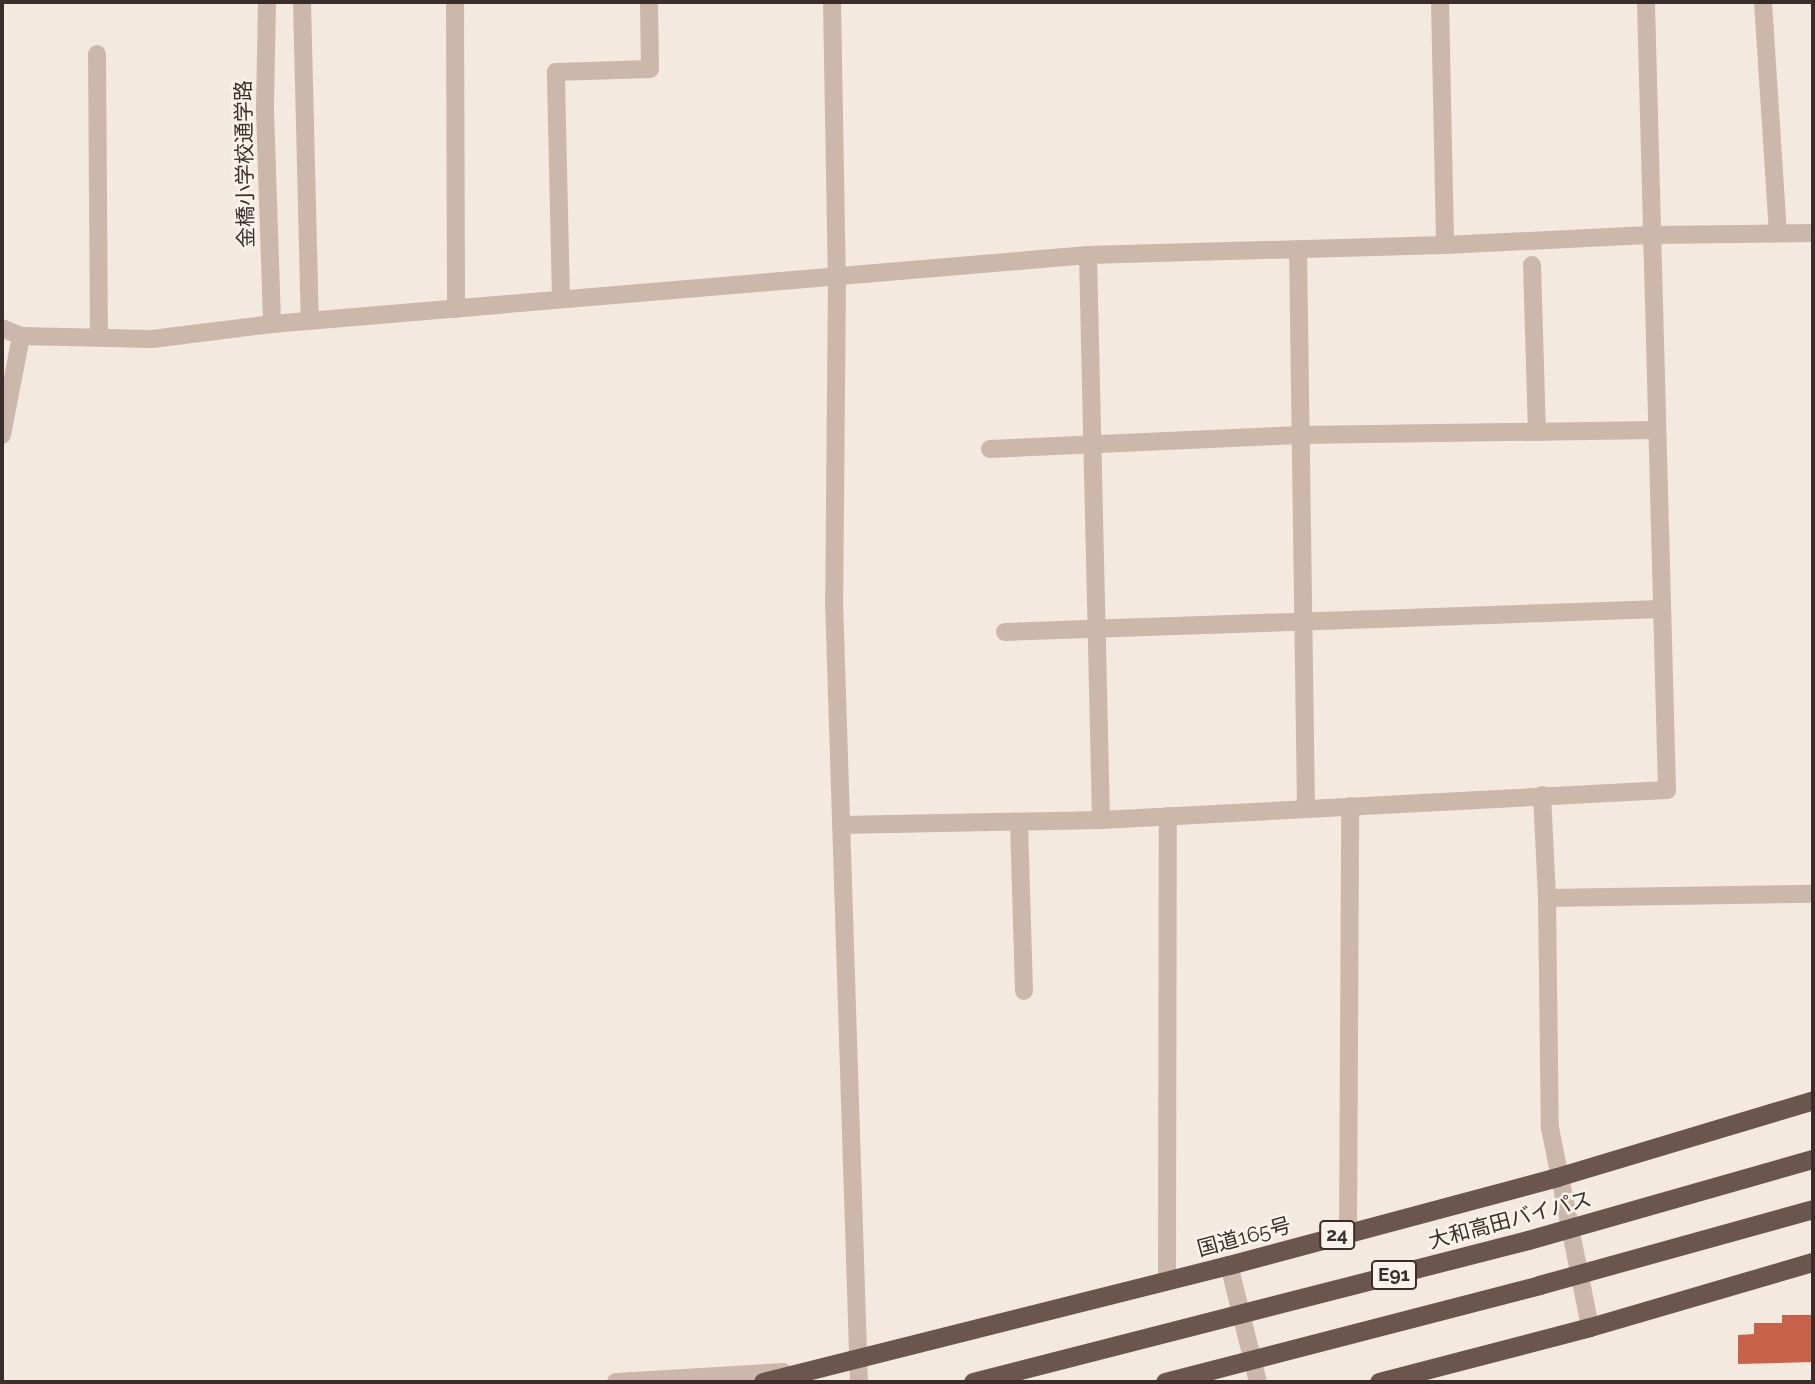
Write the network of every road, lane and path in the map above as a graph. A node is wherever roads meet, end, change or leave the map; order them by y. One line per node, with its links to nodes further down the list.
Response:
1 (267, 2): 21 (street, 金橋小学校通学路)
2 (302, 2): 20 (street)
3 (455, 2): 19 (street)
4 (649, 2): 18 (street)
5 (832, 2): 17 (street)
6 (1440, 2): 13 (street)
7 (1646, 2): 12 (street)
8 (1763, 2): 10 (street)
9 (97, 54): 24 (street)
10 (1777, 232): 11 (street); 12 (street)
11 (1813, 233)
12 (1653, 235): 13 (street); 25 (street)
13 (1445, 245): 14 (street)
14 (1298, 249): 15 (street); 28 (street)
15 (1088, 255): 17 (street); 29 (street)
16 (1532, 265): 26 (street)
17 (837, 275): 18 (street); 41 (street)
18 (561, 299): 19 (street)
19 (456, 309): 20 (street)
20 (310, 321): 21 (street)
21 (272, 324): 24 (street)
22 (2, 328): 23 (street)
23 (21, 336): 24 (street); 27 (street)
24 (99, 338)
25 (1656, 430): 26 (street); 31 (street)
26 (1536, 432): 28 (street)
27 (2, 435)
28 (1301, 435): 29 (street); 32 (street)
29 (1093, 447): 30 (street); 33 (street)
30 (990, 449)
31 (1661, 609): 32 (street); 35 (street)
32 (1304, 622): 33 (street); 37 (street)
33 (1096, 629): 34 (street); 39 (street)
34 (1005, 632)
35 (1542, 795): 36 (street); 43 (street)
36 (1350, 806): 37 (street); 49 (street)
37 (1306, 809): 38 (street)
38 (1168, 816): 39 (street); 52 (street)
39 (1101, 820): 40 (street)
40 (1019, 822): 41 (street); 44 (street)
41 (841, 825): 54 (street)
42 (1813, 894): 43 (street)
43 (1547, 898): 47 (street)
44 (1024, 991)
45 (1813, 1100): 47 (highway, 国道165号 / 24)
46 (1813, 1159): 59 (highway, 大和高田バイパス / E91, bridge)
47 (1557, 1177): 49 (highway, 国道165号 / 24); 53 (street)
48 (1813, 1209): 60 (highway, E91, bridge)
49 (1348, 1233): 51 (highway, 国道165号 / 24)
50 (1813, 1262): 53 (highway)
51 (1229, 1265): 52 (highway, 国道165号 / 24); 61 (street)
52 (1167, 1280): 54 (highway, 国道165号 / 24)
53 (1590, 1327): 62 (highway)
54 (858, 1359): 55 (highway, 国道165号 / 24); 58 (street)
55 (804, 1371): 56 (street); 57 (highway, 国道165号 / 24)
56 (616, 1382)
57 (764, 1382)
58 (859, 1382)
59 (973, 1382)
60 (1165, 1382)
61 (1258, 1382)
62 (1379, 1382)

